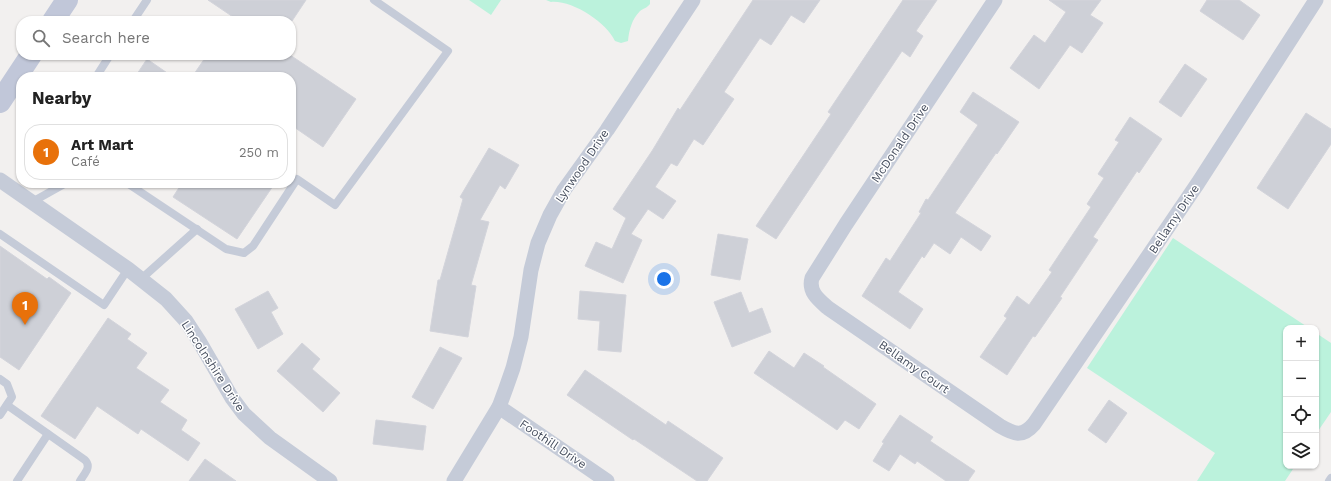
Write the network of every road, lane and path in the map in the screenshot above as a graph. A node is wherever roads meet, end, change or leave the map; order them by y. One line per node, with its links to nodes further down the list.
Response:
1 (67, 0): 7 (main road)
2 (147, 0): 8 (lane)
3 (374, 0): 16 (lane)
4 (693, 0): 28 (street, Lynwood Drive)
5 (995, 0): 25 (street, McDonald Drive)
6 (1316, 0): 30 (street, Bellamy Drive)
7 (56, 16)
8 (136, 16)
9 (27, 60): 11 (main road)
10 (107, 60): 12 (lane)
11 (19, 72)
12 (99, 72)
13 (16, 77): 14 (main road)
14 (0, 102)
15 (0, 180): 20 (street, Lincolnshire Drive)
16 (296, 181)
17 (57, 188): 20 (lane)
18 (134, 188): 21 (lane)
19 (291, 188): 21 (lane)
20 (32, 202): 23 (street, Lincolnshire Drive)
21 (197, 230): 24 (lane)
22 (0, 234): 23 (lane)
23 (128, 269): 24 (street, Lincolnshire Drive)
24 (141, 279): 35 (street, Lincolnshire Drive)
25 (811, 288): 30 (street, Bellamy Court)
26 (0, 379): 27 (lane)
27 (7, 405): 29 (lane); 31 (lane)
28 (499, 407): 36 (street, Lynwood Drive); 37 (street, Foothill Drive)
29 (0, 415)
30 (1024, 433)
31 (48, 434): 33 (lane); 34 (lane)
32 (1331, 478): 38 (lane)
33 (17, 481)
34 (80, 481)
35 (330, 481)
36 (454, 481)
37 (607, 481)
38 (1329, 481)

